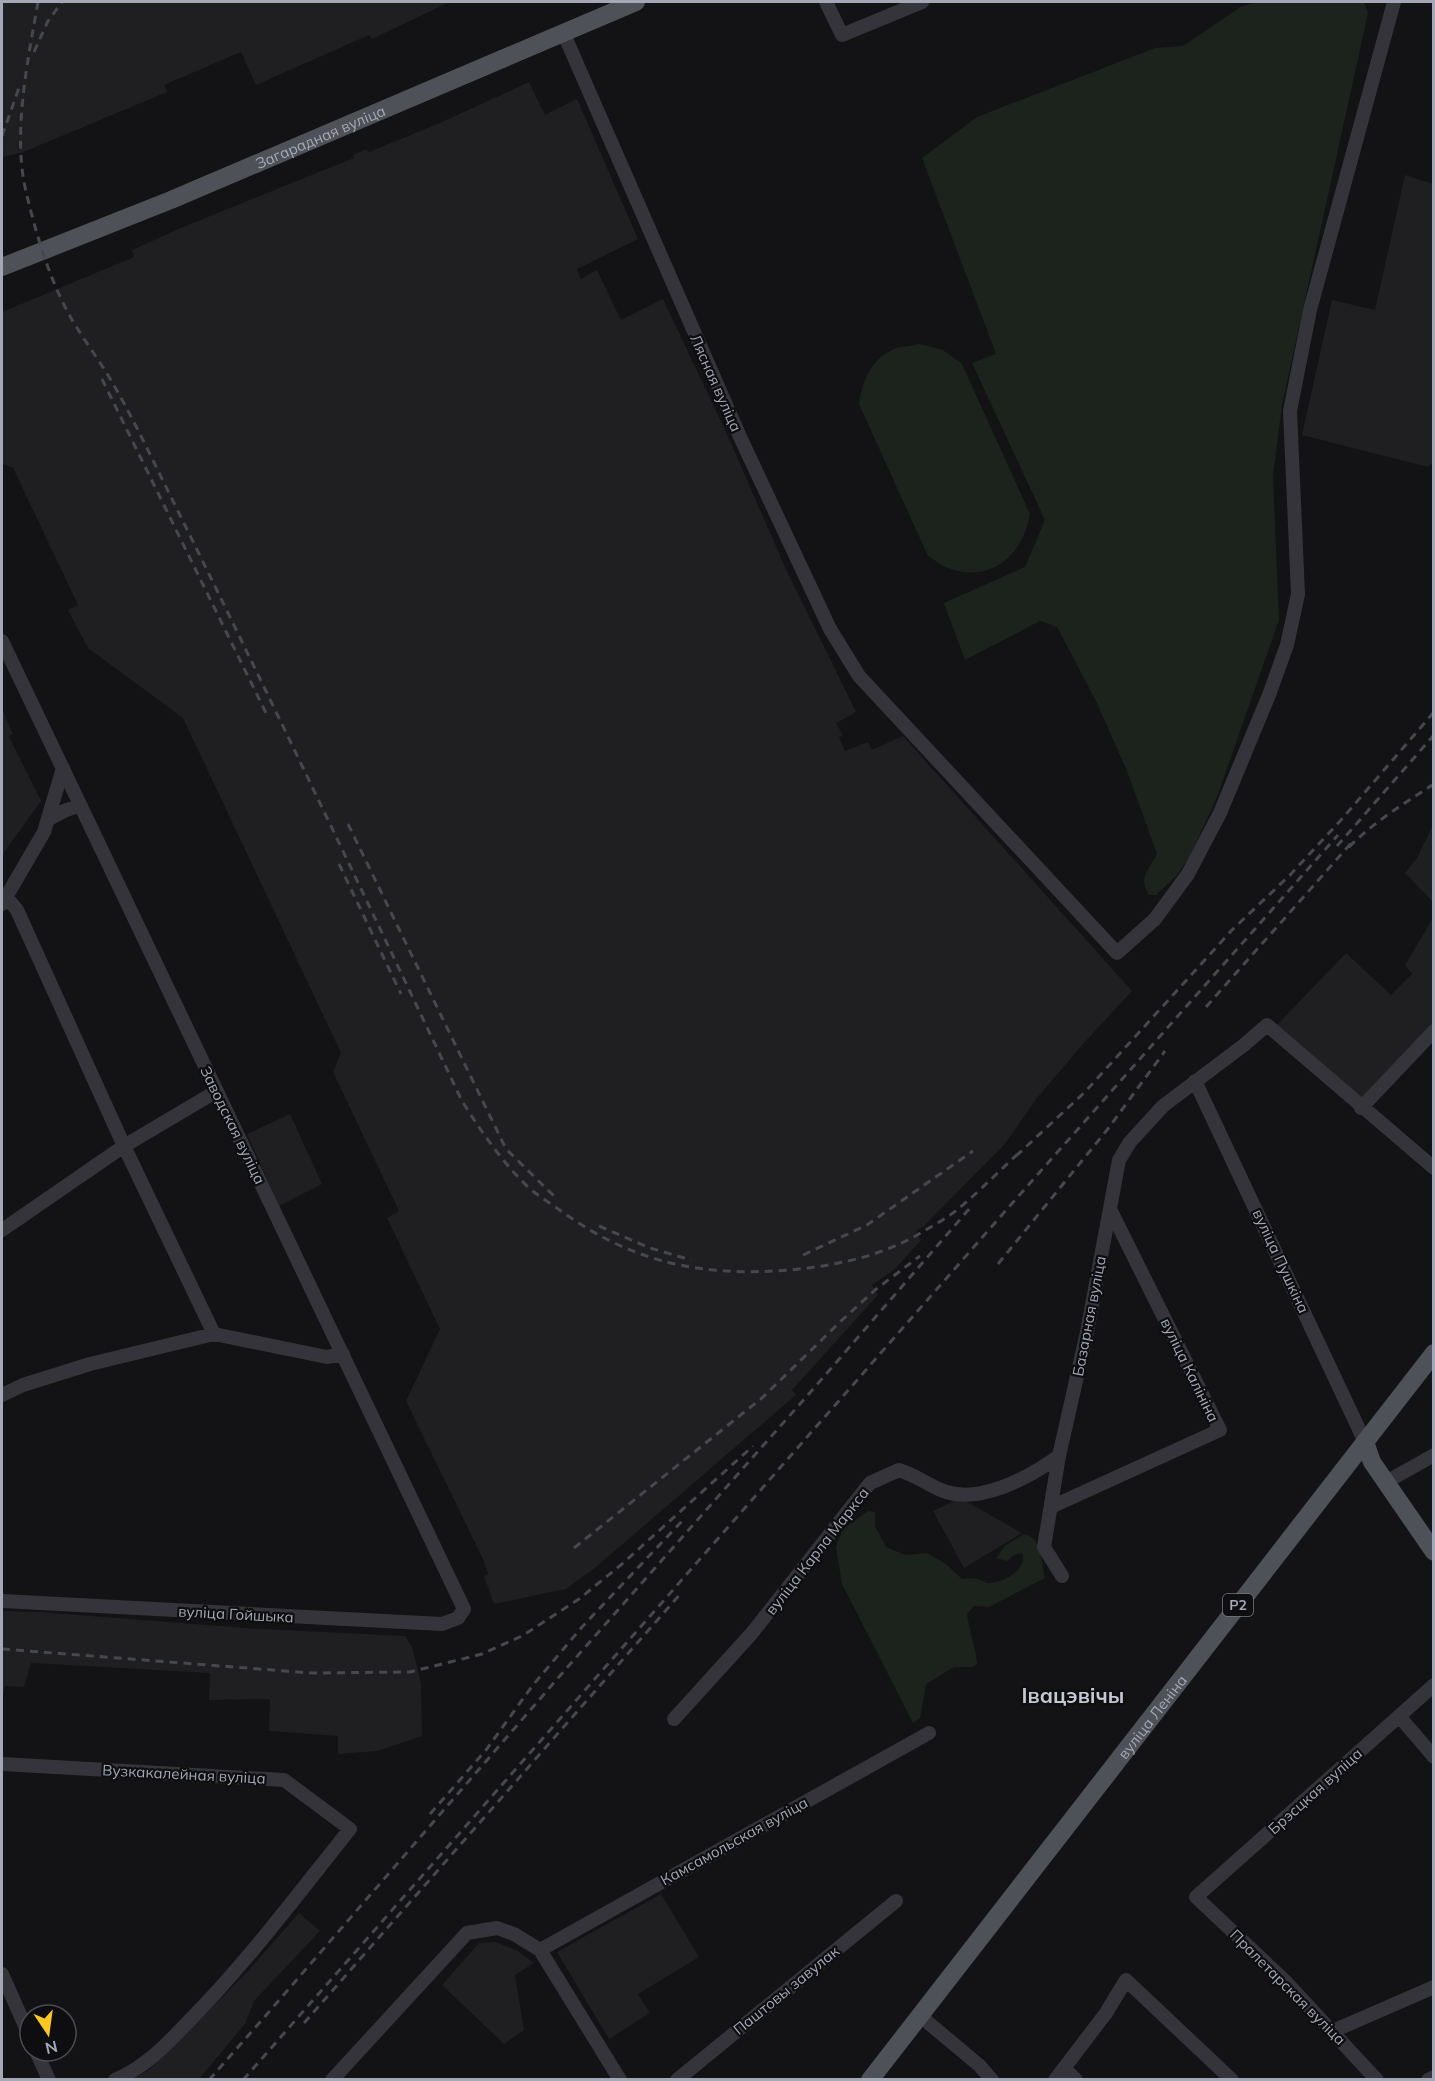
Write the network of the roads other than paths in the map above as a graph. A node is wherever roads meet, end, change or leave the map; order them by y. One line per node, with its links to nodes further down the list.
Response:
1 (636, 2): 5 (main road, Загарадная вуліца)
2 (826, 2): 3 (street)
3 (922, 2)
4 (1394, 2): 5 (street, Лясная вуліца)
5 (563, 33): 6 (main road, Загарадная вуліца)
6 (2, 267)
7 (2, 641): 8 (street, Заводская вуліца)
8 (63, 768): 9 (street, Заводская вуліца); 10 (street)
9 (80, 804): 10 (street); 14 (street, Заводская вуліца)
10 (49, 819): 11 (street)
11 (4, 901): 16 (street)
12 (1434, 1031): 15 (street)
13 (1196, 1081): 15 (street, Базарная вуліца); 18 (street, Базарная вуліца); 24 (street, вуліца Пушкіна)
14 (217, 1091): 16 (street); 22 (street, Заводская вуліца)
15 (1361, 1108): 17 (street)
16 (124, 1146): 19 (street); 20 (street)
17 (1434, 1168)
18 (1110, 1209): 26 (street, Базарная вуліца); 28 (street, вуліца Калініна)
19 (2, 1230)
20 (214, 1334): 22 (street); 23 (street)
21 (1434, 1353): 24 (main road, вуліца Леніна / Р2)
22 (343, 1354): 32 (street, Заводская вуліца)
23 (2, 1395)
24 (1365, 1442): 27 (main road); 45 (main road, вуліца Леніна / Р2)
25 (1434, 1455): 27 (street)
26 (1059, 1456): 28 (street, Базарная вуліца); 35 (street, вуліца Карла Маркса)
27 (1386, 1482): 29 (main road)
28 (1051, 1507): 30 (street, Базарная вуліца)
29 (1434, 1552)
30 (1062, 1576)
31 (2, 1601): 32 (street, вуліца Гойшыка)
32 (464, 1609)
33 (1434, 1685): 34 (street, Брэсцкая вуліца)
34 (1399, 1716): 37 (street); 39 (street, Брэсцкая вуліца)
35 (674, 1719)
36 (928, 1733): 41 (street, Камсамольская вуліца)
37 (1434, 1757)
38 (2, 1764): 51 (street, Вузкакалейная вуліца)
39 (1196, 1898): 46 (street, Пралетарская вуліца)
40 (896, 1901): 54 (street, Паштовы завулак)
41 (540, 1950): 52 (street); 53 (street)
42 (2, 1974): 44 (street)
43 (1434, 1987): 46 (street)
44 (18, 2010)
45 (919, 2015): 55 (main road, вуліца Леніна / Р2); 56 (street)
46 (1333, 2031): 59 (street, Пралетарская вуліца)
47 (42, 2063): 50 (street)
48 (1059, 2074): 57 (street); 58 (street)
49 (1434, 2077): 60 (street)
50 (49, 2079)
51 (115, 2079)
52 (332, 2079)
53 (620, 2079)
54 (677, 2079)
55 (870, 2079)
56 (992, 2079)
57 (1076, 2079)
58 (1232, 2079)
59 (1377, 2079)
60 (1428, 2079)

